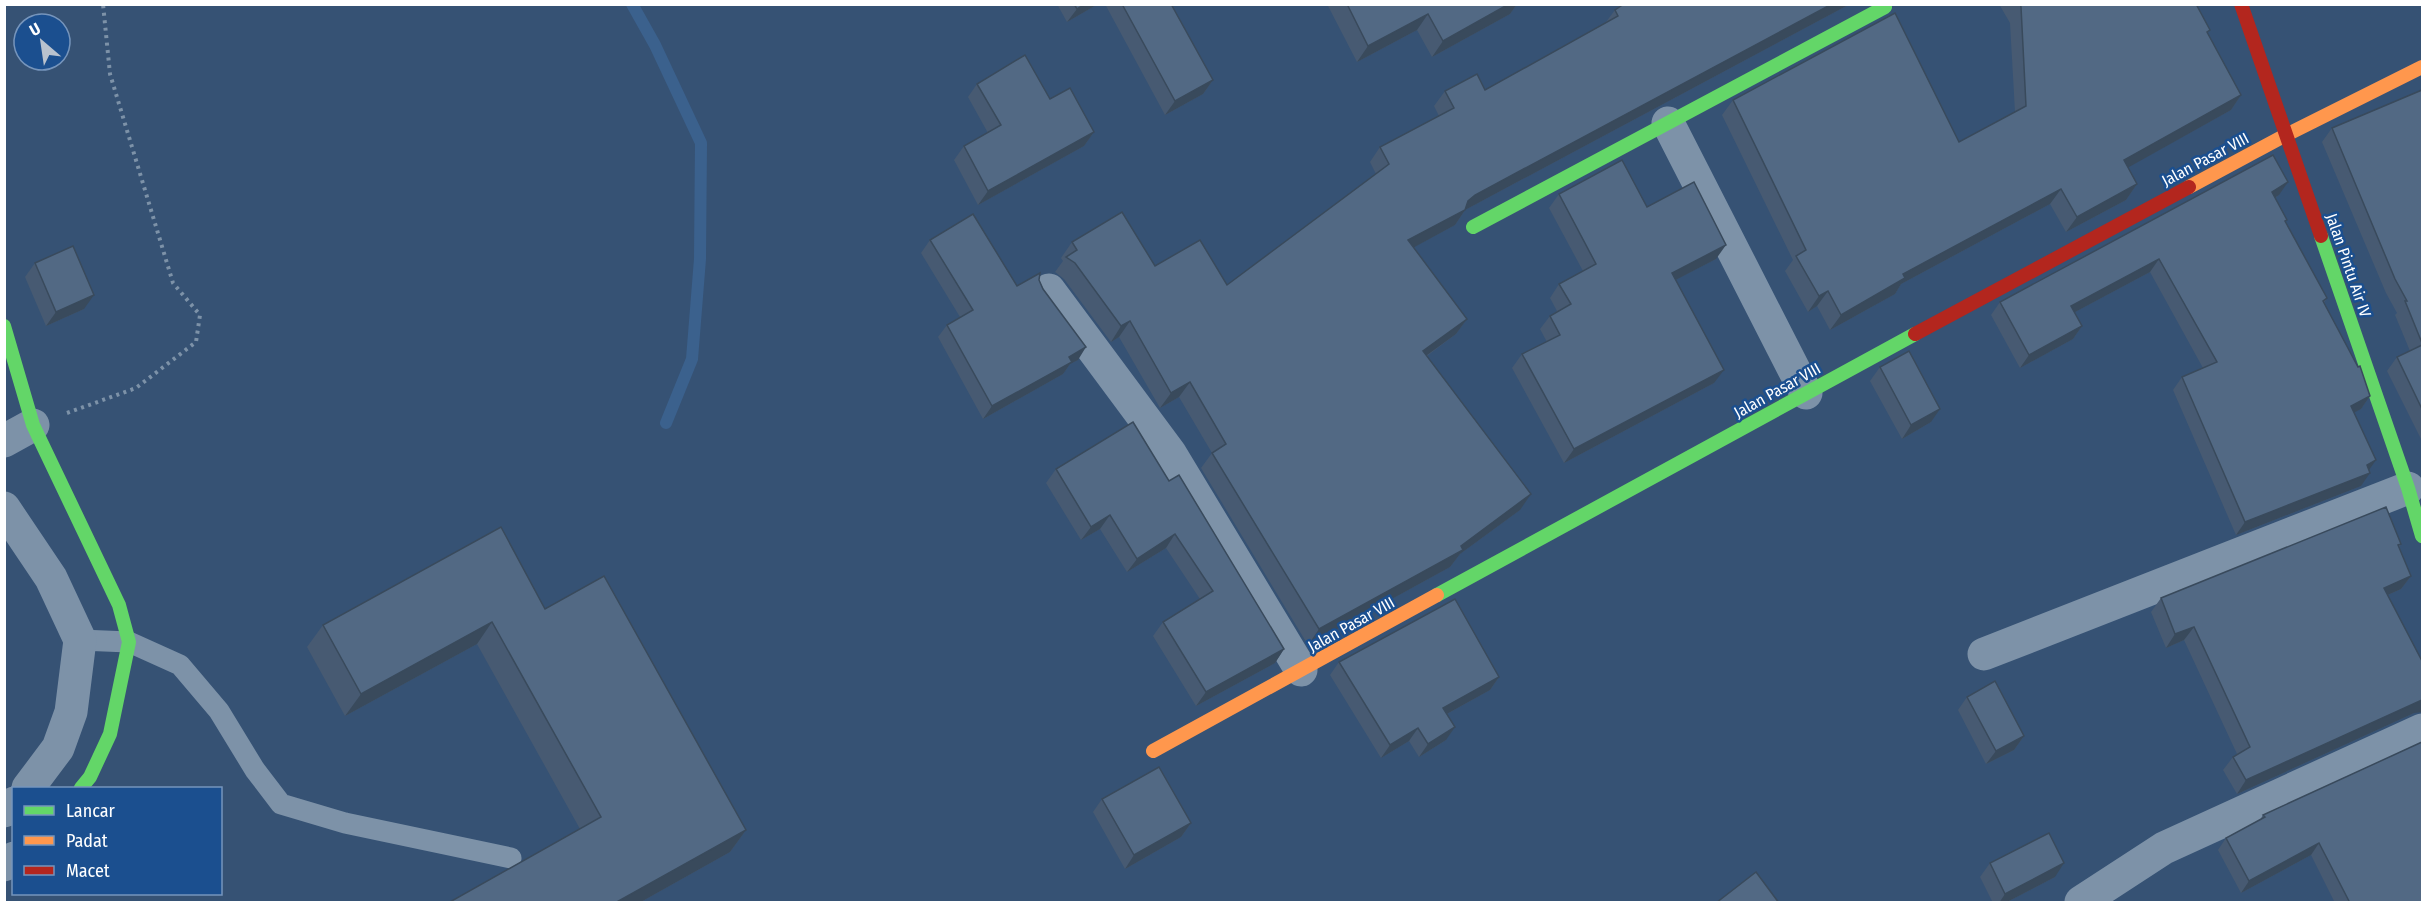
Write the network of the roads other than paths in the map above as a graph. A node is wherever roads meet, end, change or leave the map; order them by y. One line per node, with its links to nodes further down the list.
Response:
1 (2241, 4): 5 (street, Jalan Pintu Air IV)
2 (1885, 7): 4 (street)
3 (2422, 67): 5 (street, Jalan Pasar VIII)
4 (1668, 123): 6 (street); 9 (street)
5 (2286, 135): 9 (street, Jalan Pasar VIII); 12 (street, Jalan Pintu Air IV)
6 (1473, 227)
7 (1049, 290): 18 (street)
8 (4, 326): 10 (street)
9 (1806, 393): 18 (street, Jalan Pasar VIII)
10 (33, 425): 11 (street); 16 (street)
11 (4, 441)
12 (2408, 488): 14 (street, Jalan Pintu Air IV); 17 (street)
13 (4, 508): 15 (street)
14 (2422, 536)
15 (80, 640): 16 (lane); 21 (street)
16 (129, 642): 22 (street); 23 (lane)
17 (1984, 654)
18 (1301, 670): 20 (street, Jalan Pasar VIII)
19 (2422, 729): 24 (street)
20 (1153, 750)
21 (29, 787)
22 (82, 787)
23 (511, 858)
24 (2081, 903)

